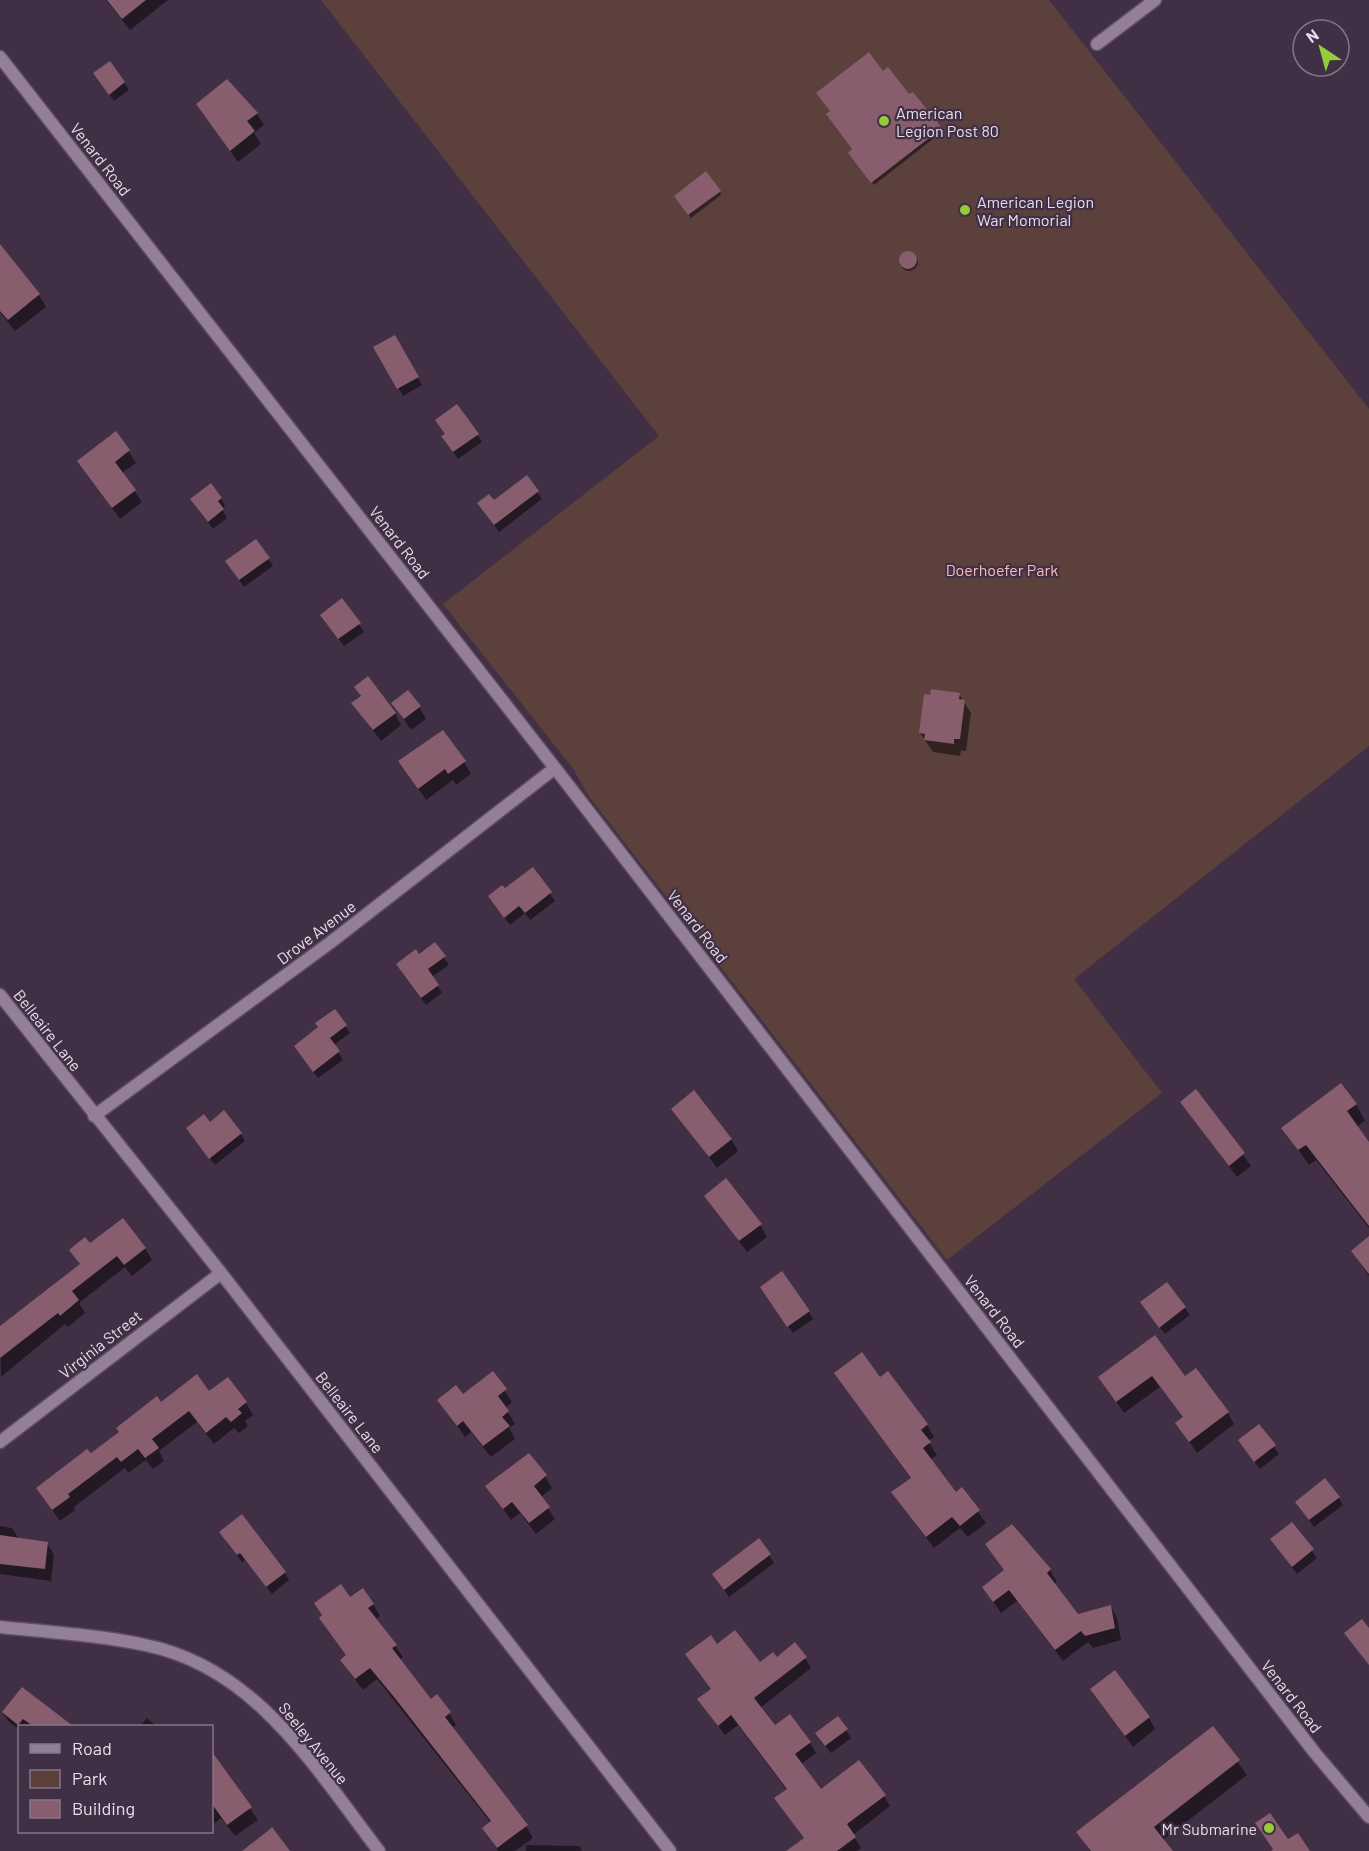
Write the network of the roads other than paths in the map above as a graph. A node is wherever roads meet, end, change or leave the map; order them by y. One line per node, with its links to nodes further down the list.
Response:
1 (1155, 0): 2 (street)
2 (1097, 44)
3 (0, 57): 4 (street, Venard Road)
4 (555, 768): 6 (street, Drove Avenue); 10 (street, Venard Road)
5 (0, 995): 6 (street, Belleaire Lane)
6 (94, 1116): 7 (street, Belleaire Lane)
7 (221, 1273): 8 (street, Virginia Street); 12 (street, Belleaire Lane)
8 (0, 1442)
9 (0, 1627): 11 (street, Seeley Avenue)
10 (1369, 1817)
11 (379, 1851)
12 (670, 1851)

